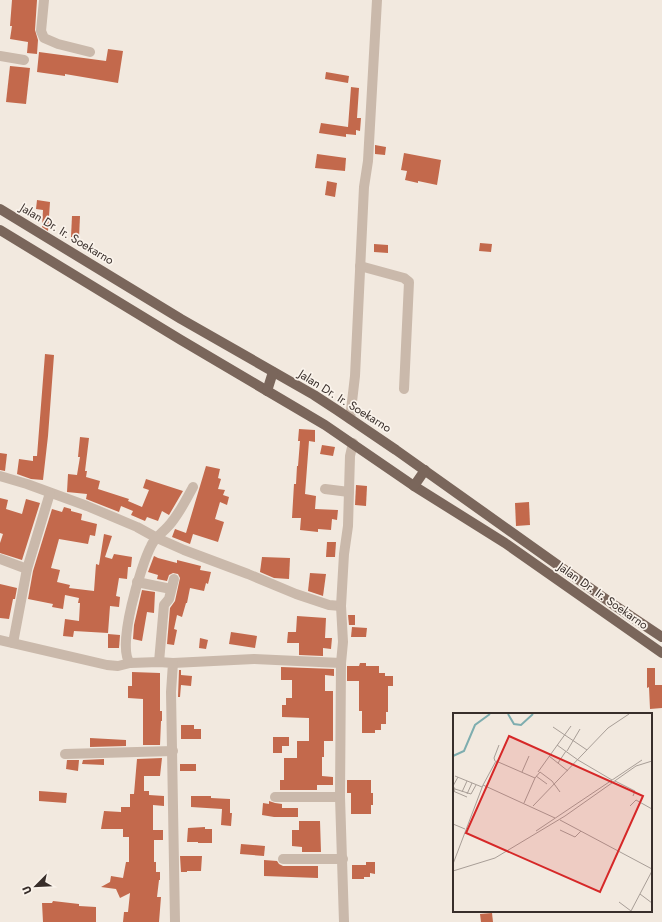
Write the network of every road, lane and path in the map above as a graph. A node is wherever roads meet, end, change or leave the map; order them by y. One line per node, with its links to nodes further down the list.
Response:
1 (44, 0): 3 (street)
2 (377, 0): 8 (street)
3 (90, 52)
4 (0, 56): 5 (street)
5 (24, 60)
6 (0, 209): 9 (main road, Jalan Dr. Ir. Soekarno)
7 (0, 230): 11 (main road, Jalan Dr. Ir. Soekarno)
8 (360, 266): 10 (street); 12 (street)
9 (273, 372): 11 (main road); 12 (main road, Jalan Dr. Ir. Soekarno)
10 (404, 389)
11 (267, 391): 13 (main road, Jalan Dr. Ir. Soekarno)
12 (350, 419): 14 (main road, Jalan Dr. Ir. Soekarno)
13 (353, 444): 16 (main road, Jalan Dr. Ir. Soekarno); 19 (street)
14 (425, 470): 16 (main road); 28 (main road, Jalan Dr. Ir. Soekarno)
15 (0, 476): 20 (street)
16 (414, 486): 31 (main road, Jalan Dr. Ir. Soekarno)
17 (193, 487): 21 (street)
18 (325, 489): 19 (street)
19 (349, 492): 27 (street)
20 (50, 493): 21 (street); 23 (street)
21 (157, 538): 25 (street); 27 (street)
22 (0, 559): 23 (street)
23 (27, 569): 30 (street)
24 (174, 579): 26 (street)
25 (137, 582): 26 (street); 33 (street)
26 (171, 589): 32 (street)
27 (341, 606): 35 (street)
28 (662, 637)
29 (0, 640): 30 (street)
30 (13, 643): 33 (street)
31 (662, 653)
32 (159, 662): 33 (street); 34 (street)
33 (130, 663)
34 (173, 663): 35 (street); 36 (street)
35 (341, 663): 39 (street)
36 (173, 752): 37 (street); 42 (street)
37 (65, 754)
38 (275, 797): 39 (street)
39 (340, 797): 41 (street)
40 (283, 859): 41 (street)
41 (343, 860): 43 (street)
42 (175, 922)
43 (344, 922)

